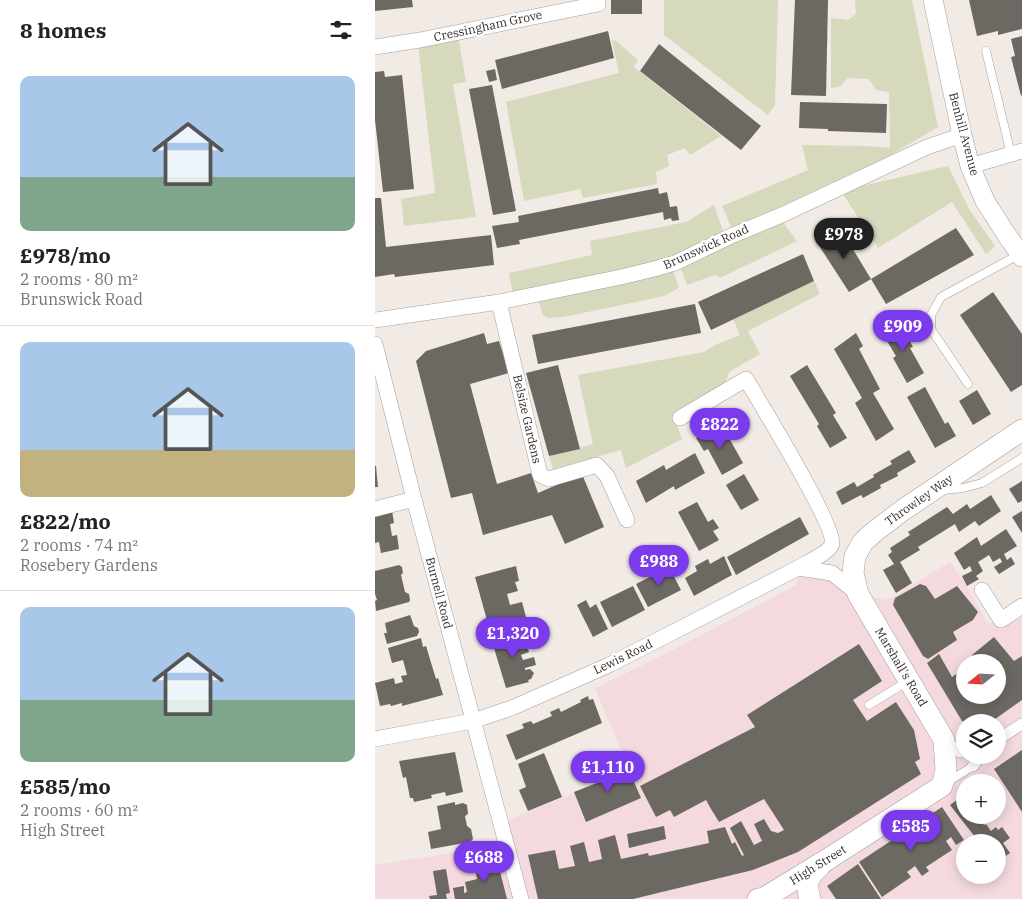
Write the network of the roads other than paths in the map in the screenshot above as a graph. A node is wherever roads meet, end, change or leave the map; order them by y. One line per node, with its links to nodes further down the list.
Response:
1 (598, 0): 3 (street, Cressingham Grove)
2 (933, 0): 5 (street, Benhill Avenue)
3 (375, 48)
4 (986, 51): 6 (lane)
5 (962, 135): 7 (street, Benhill Avenue); 9 (street, Brunswick Road)
6 (1016, 152): 7 (street)
7 (970, 166): 8 (street, Benhill Avenue)
8 (1021, 255): 12 (lane)
9 (499, 302): 10 (street, Brunswick Road); 19 (street, Belsize Gardens)
10 (375, 320)
11 (375, 344): 17 (street, Burnell Road)
12 (968, 384)
13 (680, 418): 20 (street, Lewis Road)
14 (1022, 430): 16 (main road, Throwley Way)
15 (1022, 458): 16 (lane)
16 (929, 492): 22 (main road, Throwley Way)
17 (415, 499): 18 (street); 26 (street, Burnell Road)
18 (375, 508)
19 (627, 520)
20 (798, 568): 22 (street); 26 (street, Lewis Road)
21 (982, 590): 23 (street)
22 (858, 594): 24 (main road, Marshall's Road)
23 (1022, 606)
24 (908, 680): 25 (lane); 30 (main road, Marshall's Road)
25 (869, 705)
26 (473, 721): 29 (street, Lewis Road); 35 (street, Burnell Road)
27 (1022, 724): 28 (street)
28 (1006, 734)
29 (375, 739)
30 (944, 740): 31 (street); 33 (main road)
31 (956, 749)
32 (973, 766): 33 (lane)
33 (942, 786): 34 (main road, High Street)
34 (828, 859): 36 (main road, High Street); 37 (main road)
35 (521, 899)
36 (765, 899)
37 (810, 899)

